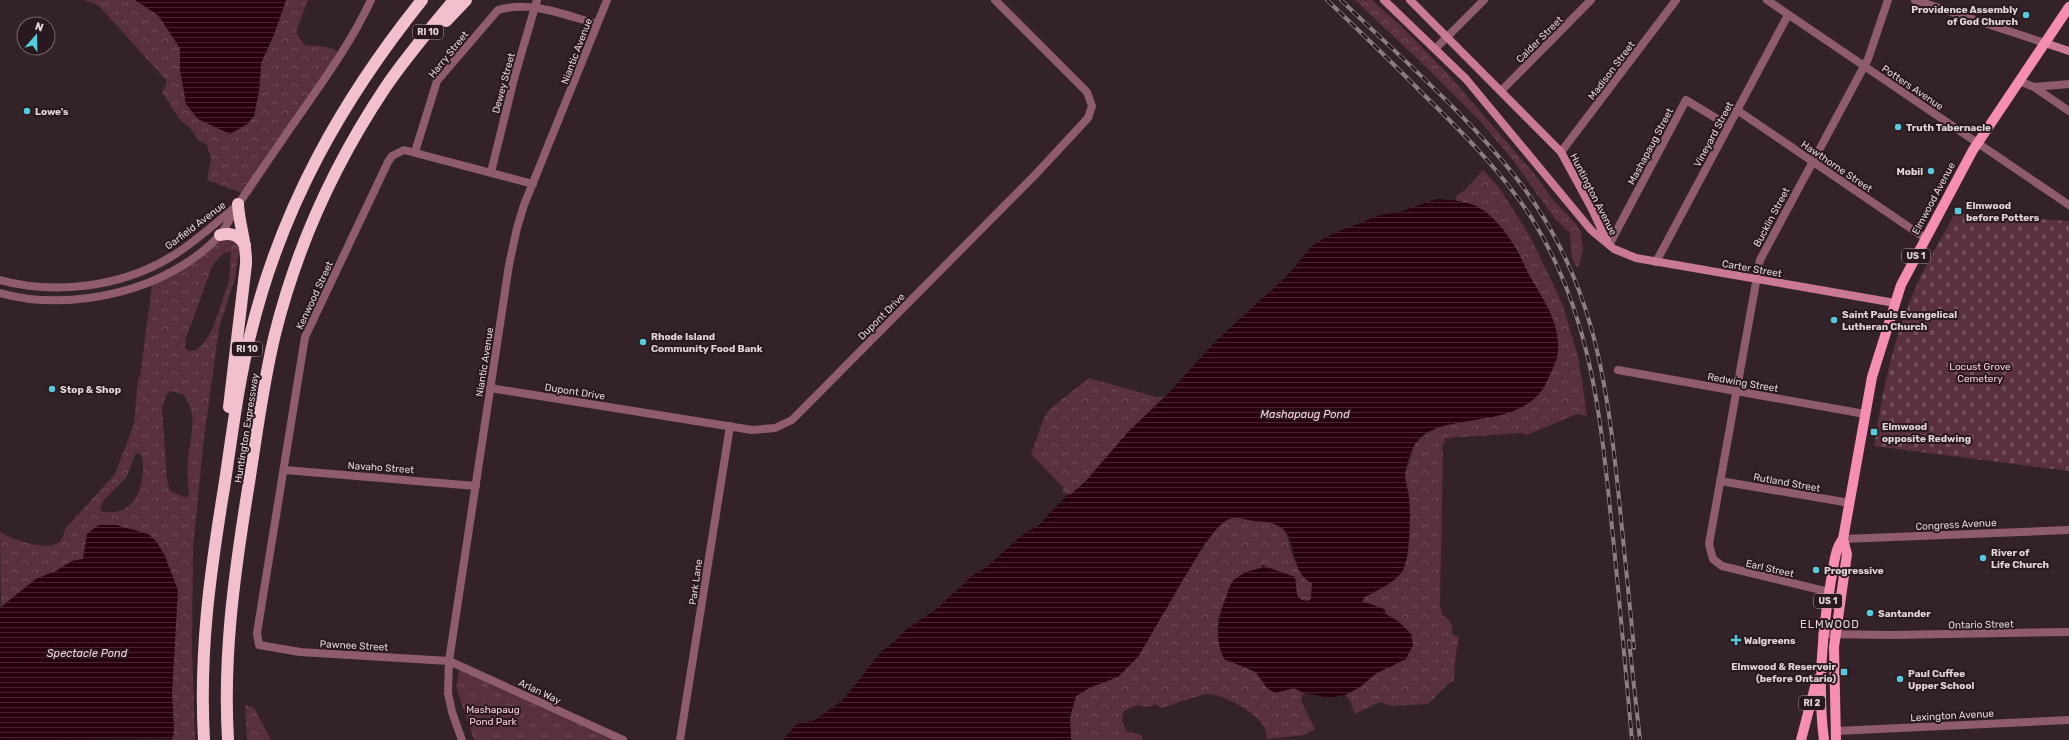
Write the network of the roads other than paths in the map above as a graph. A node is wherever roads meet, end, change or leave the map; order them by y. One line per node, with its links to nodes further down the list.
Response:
1 (371, 0): 38 (street, Garfield Avenue)
2 (422, 0): 57 (highway, Huntington Expressway / RI 10)
3 (454, 0): 23 (highway, Huntington Expressway / RI 10)
4 (466, 0): 23 (highway)
5 (607, 0): 18 (street, Niantic Avenue)
6 (995, 0): 53 (street, Dupont Drive)
7 (1384, 0): 21 (main road, Huntington Avenue)
8 (1410, 0): 19 (main road, Huntington Avenue)
9 (1484, 0): 19 (street)
10 (1591, 0): 28 (street, Calder Street)
11 (1676, 0): 34 (street, Madison Street)
12 (1766, 0): 17 (street, Potters Avenue)
13 (1888, 0): 24 (street, Bucklin Street)
14 (1916, 0): 20 (street)
15 (536, 4): 18 (street); 33 (street, Harry Street); 36 (street, Dewey Street)
16 (2069, 7): 20 (main road, Elmwood Avenue / US 1)
17 (1788, 15): 24 (street, Potters Avenue); 29 (street, Vineyard Street)
18 (597, 24): 37 (street, Niantic Avenue)
19 (1447, 37): 21 (street); 28 (main road, Huntington Avenue)
20 (2045, 43): 22 (main road); 25 (main road, Elmwood Avenue / US 1)
21 (1436, 48): 43 (main road, Huntington Avenue)
22 (2069, 51)
23 (402, 64): 74 (highway, Huntington Expressway / RI 10)
24 (1864, 66): 32 (street, Potters Avenue); 35 (street, Bucklin Street)
25 (2019, 81): 27 (street); 32 (main road, Elmwood Avenue / US 1)
26 (2069, 84): 27 (street)
27 (2034, 87): 30 (street)
28 (1501, 92): 34 (main road, Huntington Avenue)
29 (1737, 110): 31 (street, Vineyard Street); 35 (street, Hawthorne Street)
30 (2069, 111)
31 (1729, 126): 43 (street, Mashapaug Street); 44 (street, Vineyard Street)
32 (1977, 143): 39 (street, Potters Avenue); 41 (main road, Elmwood Avenue / US 1)
33 (415, 152): 36 (street, Kenwood Street); 54 (street, Kenwood Street)
34 (1561, 152): 43 (main road, Huntington Avenue)
35 (1812, 161): 41 (street, Hawthorne Street); 45 (street, Bucklin Street)
36 (491, 172): 37 (street, Kenwood Street)
37 (533, 184): 50 (street, Niantic Avenue)
38 (238, 204): 40 (street, Garfield Avenue); 42 (highway); 46 (street, Garfield Avenue)
39 (2069, 205)
40 (220, 235): 42 (highway); 47 (street, Garfield Avenue)
41 (1925, 238): 48 (main road, Elmwood Avenue / US 1)
42 (245, 245): 57 (highway)
43 (1609, 245): 44 (main road, Carter Street)
44 (1656, 262): 45 (main road, Carter Street)
45 (1756, 279): 48 (main road, Carter Street); 51 (street, Bucklin Street)
46 (0, 280)
47 (0, 293)
48 (1895, 303): 52 (main road, Elmwood Avenue / US 1)
49 (1618, 370): 51 (street, Redwing Street)
50 (490, 388): 53 (street, Dupont Drive); 56 (street, Niantic Avenue)
51 (1736, 391): 52 (street, Redwing Street); 55 (street, Bucklin Street)
52 (1865, 414): 58 (main road, Elmwood Avenue / US 1)
53 (730, 426): 77 (street, Park Lane)
54 (285, 470): 56 (street, Navaho Street); 66 (street, Kenwood Street)
55 (1720, 481): 58 (street, Rutland Street); 61 (street, Bucklin Street)
56 (476, 486): 67 (street, Niantic Avenue)
57 (223, 491): 73 (highway, Huntington Expressway / RI 10)
58 (1850, 503): 60 (main road, Elmwood Avenue / US 1)
59 (2069, 530): 60 (street, Congress Avenue)
60 (1844, 539): 62 (main road, Elmwood Avenue / US 1); 65 (main road, Elmwood Avenue / US 1)
61 (1711, 556): 62 (street, Earl Street)
62 (1829, 592): 64 (main road, Elmwood Avenue / US 1)
63 (2069, 632): 65 (street, Ontario Street)
64 (1822, 634): 65 (street, Ontario Street); 68 (main road, Elmwood Avenue / US 1)
65 (1835, 635): 69 (main road, Elmwood Avenue / US 1)
66 (259, 645): 67 (street, Pawnee Street)
67 (449, 661): 75 (street, Niantic Avenue); 76 (street, Arlan Way)
68 (1820, 665): 72 (main road, Elmwood Avenue / US 1); 78 (main road, RI 2)
69 (1835, 709): 71 (main road, Elmwood Avenue / US 1); 72 (main road, RI 2)
70 (2069, 720): 71 (street, Lexington Avenue)
71 (1836, 735)
72 (1822, 738)
73 (204, 740)
74 (228, 740)
75 (462, 740)
76 (623, 740)
77 (680, 740)
78 (1801, 740)

